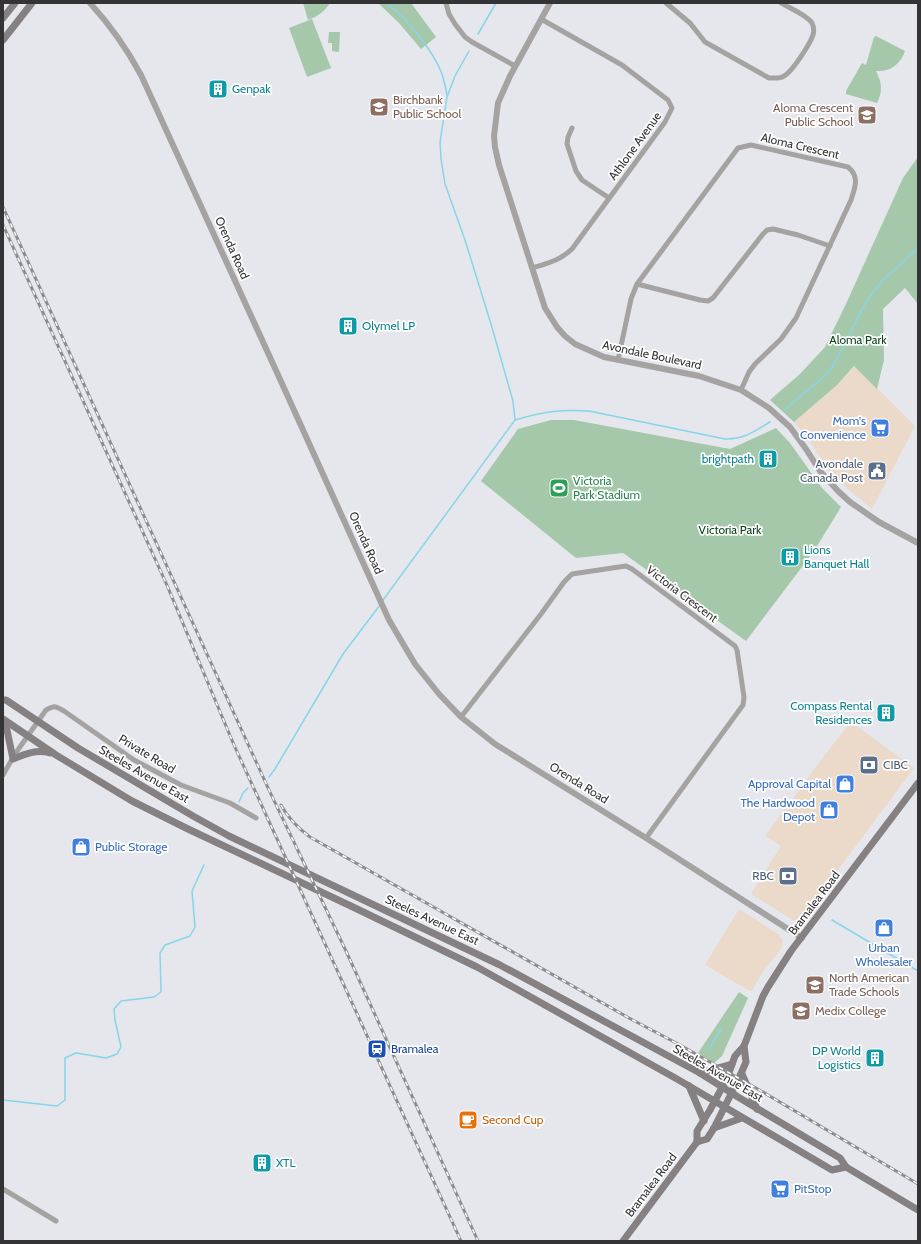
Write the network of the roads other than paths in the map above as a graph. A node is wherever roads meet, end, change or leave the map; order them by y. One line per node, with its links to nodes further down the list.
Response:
1 (15, 3): 8 (main road)
2 (90, 3): 21 (street, Orenda Road)
3 (446, 3): 11 (street)
4 (550, 3): 9 (street, Avondale Boulevard)
5 (666, 3): 6 (street)
6 (780, 3)
7 (33, 4): 10 (main road)
8 (3, 18)
9 (541, 20): 11 (street, Avondale Boulevard); 13 (street, Athlone Avenue)
10 (3, 40)
11 (515, 66): 15 (street, Avondale Boulevard)
12 (572, 128): 13 (street)
13 (610, 198): 15 (street, Athlone Avenue)
14 (830, 246): 16 (street); 16 (street, Aloma Crescent); 18 (street, Aloma Crescent)
15 (532, 268): 17 (street, Avondale Boulevard)
16 (637, 284): 17 (street, Aloma Crescent)
17 (618, 360): 18 (street, Avondale Boulevard)
18 (741, 390): 19 (street, Avondale Boulevard)
19 (918, 543)
20 (3, 700): 23 (main road, Steeles Avenue East)
21 (461, 717): 30 (street, Orenda Road); 30 (street, Victoria Crescent)
22 (3, 720): 24 (main road, Steeles Avenue East); 26 (main road)
23 (38, 722): 24 (street); 29 (street, Private Road); 32 (main road, Steeles Avenue East)
24 (28, 736): 25 (main road, Steeles Avenue East); 26 (street)
25 (56, 755): 26 (main road); 33 (main road, Steeles Avenue East)
26 (13, 759): 27 (street)
27 (3, 775)
28 (918, 783): 31 (main road, Bramalea Road)
29 (256, 818)
30 (646, 838): 31 (street, Orenda Road)
31 (802, 938): 34 (main road, Bramalea Road)
32 (482, 956): 33 (main road); 36 (main road, Steeles Avenue East)
33 (477, 967): 38 (main road, Steeles Avenue East)
34 (744, 1046): 35 (main road, Bramalea Road); 37 (main road, Bramalea Road)
35 (732, 1064): 36 (main road); 39 (main road, Bramalea Road)
36 (700, 1073): 39 (main road, Steeles Avenue East)
37 (742, 1074): 40 (main road, Bramalea Road); 43 (main road)
38 (689, 1086): 41 (main road, Steeles Avenue East); 45 (main road)
39 (722, 1087): 40 (main road, Steeles Avenue East); 41 (main road, Bramalea Road)
40 (732, 1094): 42 (main road, Bramalea Road); 43 (main road, Steeles Avenue East)
41 (715, 1102): 42 (main road, Steeles Avenue East); 45 (main road, Bramalea Road)
42 (724, 1108): 44 (main road, Steeles Avenue East); 46 (main road, Bramalea Road)
43 (757, 1109): 48 (main road, Steeles Avenue East)
44 (742, 1118): 46 (main road); 48 (main road, Steeles Avenue East)
45 (704, 1121): 47 (main road, Bramalea Road)
46 (714, 1128): 47 (main road, Bramalea Road)
47 (697, 1142): 52 (main road, Bramalea Road)
48 (846, 1167): 50 (main road, Steeles Avenue East)
49 (3, 1189): 51 (street)
50 (918, 1210)
51 (56, 1220)
52 (623, 1241)

